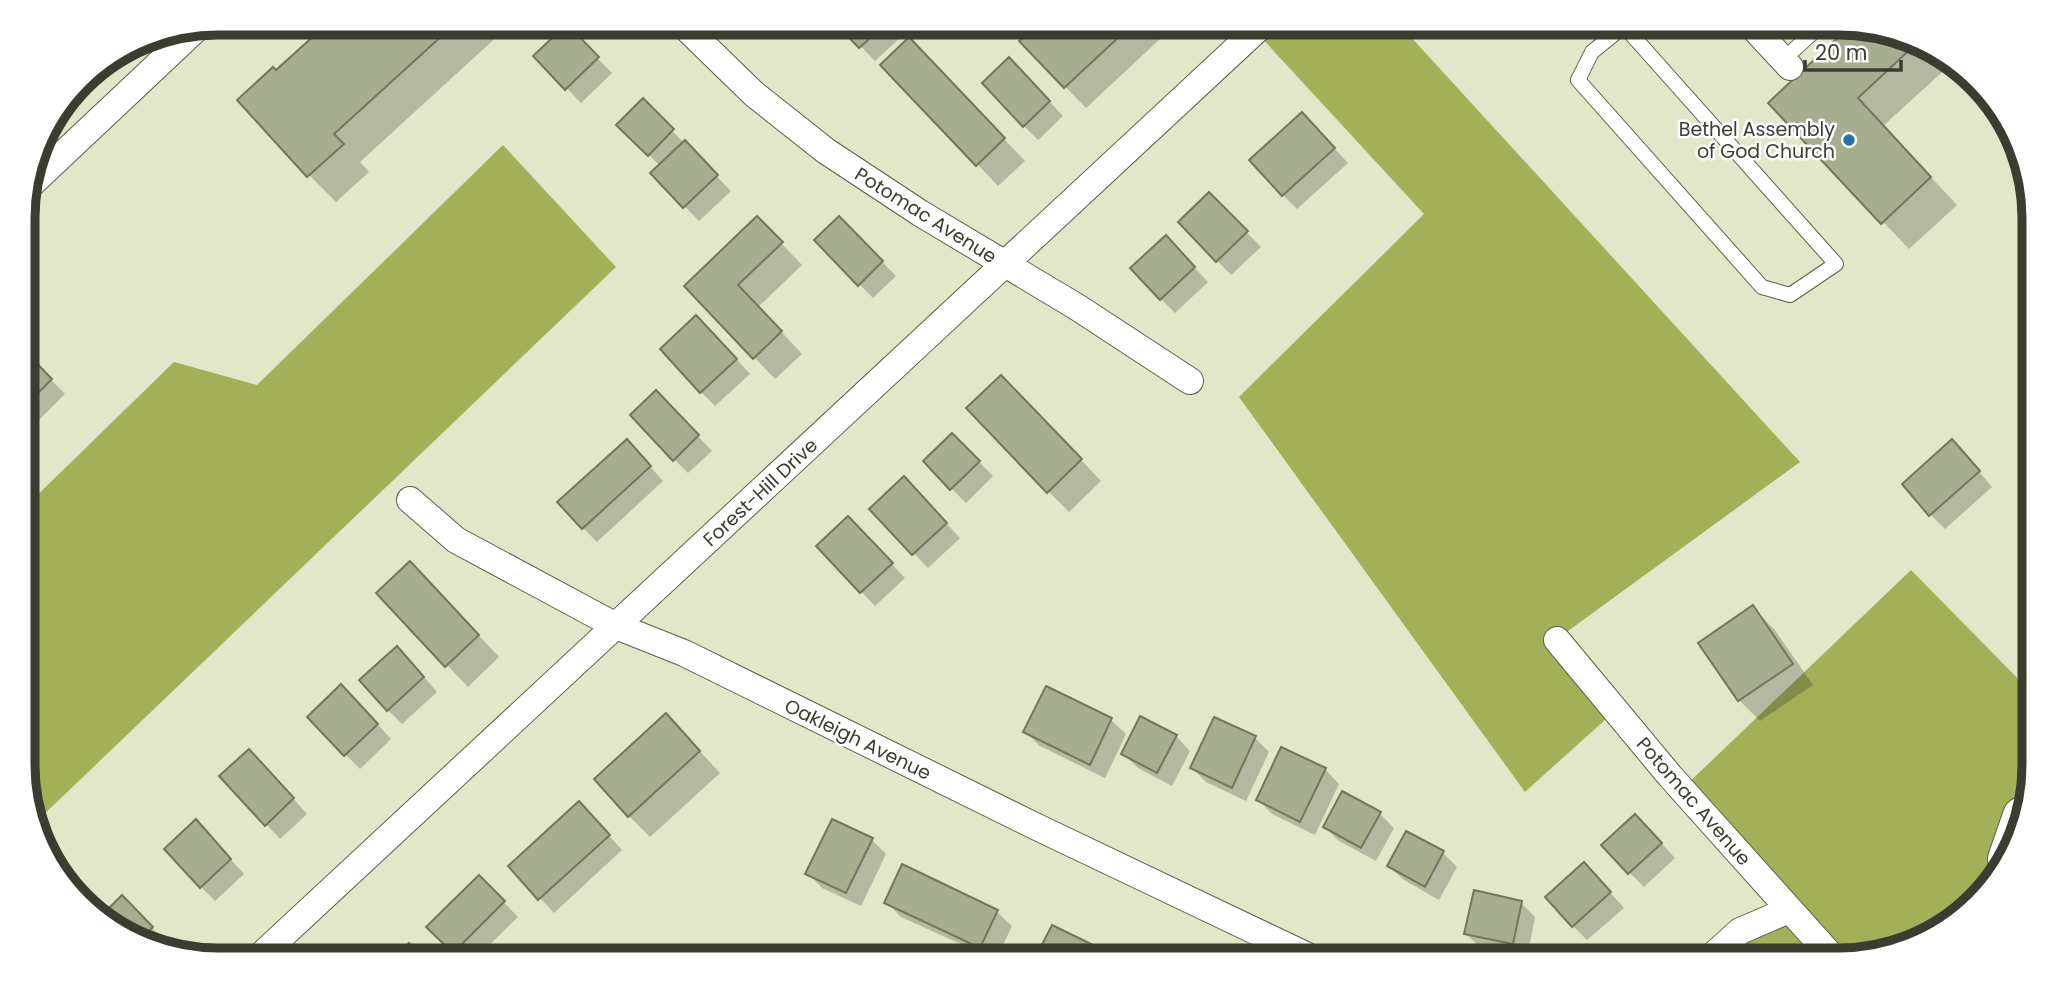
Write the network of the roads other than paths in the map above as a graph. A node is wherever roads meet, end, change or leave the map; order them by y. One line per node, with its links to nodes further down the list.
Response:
1 (693, 35): 10 (street, Potomac Avenue)
2 (1251, 35): 10 (street, Forest-Hill Drive)
3 (1613, 35): 4 (lane)
4 (1636, 35)
5 (1760, 35): 8 (street)
6 (1812, 35): 8 (lane)
7 (186, 38): 9 (street)
8 (1787, 63)
9 (40, 176)
10 (1005, 264): 11 (street, Potomac Avenue); 13 (street, Forest-Hill Drive)
11 (1190, 381)
12 (410, 500): 13 (street, Oakleigh Avenue)
13 (616, 626): 16 (street, Forest-Hill Drive); 17 (street, Oakleigh Avenue)
14 (1557, 640): 15 (street, Potomac Avenue)
15 (1789, 909): 18 (street); 19 (street, Potomac Avenue)
16 (269, 948)
17 (1292, 948)
18 (1721, 948)
19 (1824, 948)

